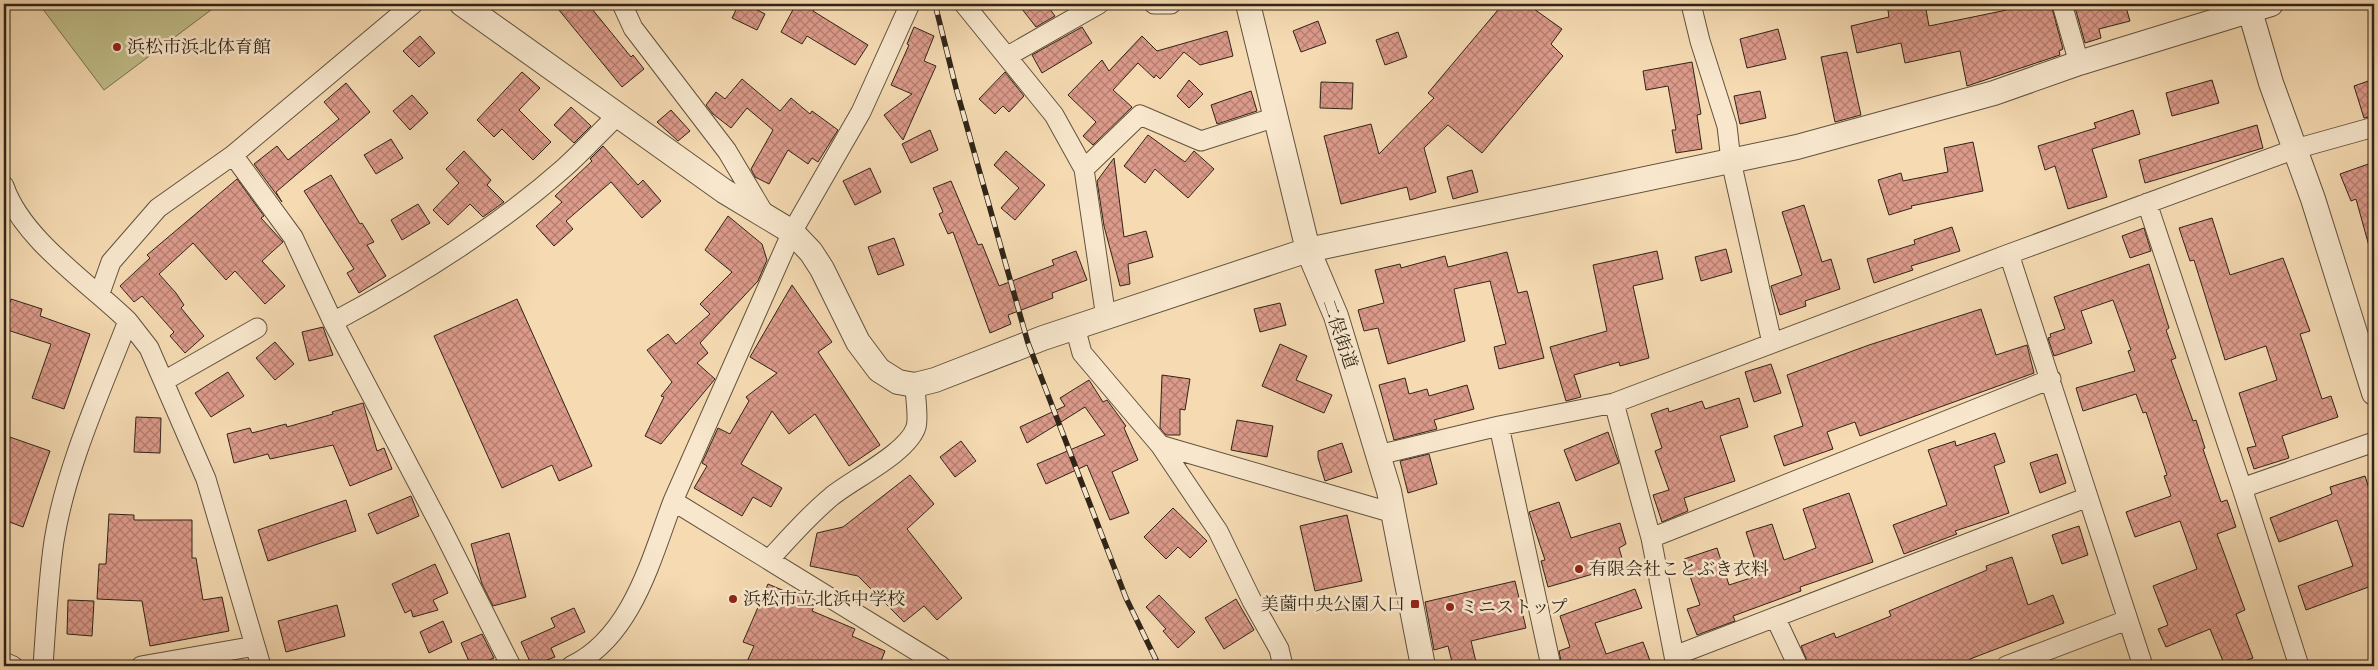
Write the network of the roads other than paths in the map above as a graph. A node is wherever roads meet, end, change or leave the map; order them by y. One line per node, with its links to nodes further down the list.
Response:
1 (413, 4): 19 (street)
2 (462, 4): 15 (street)
3 (622, 4): 24 (street)
4 (910, 4): 25 (street)
5 (964, 4): 13 (street)
6 (1099, 4): 13 (street)
7 (1154, 4): 8 (street)
8 (1170, 4)
9 (1248, 4): 16 (street, 二俣街道)
10 (1691, 4): 20 (street)
11 (2062, 4): 14 (street)
12 (2260, 7): 14 (street); 18 (street)
13 (1008, 56): 21 (street)
14 (2079, 63): 20 (street)
15 (618, 115): 24 (street); 31 (street)
16 (1276, 117): 21 (street); 26 (street, 二俣街道)
17 (2374, 127): 18 (street)
18 (2295, 149): 23 (street); 38 (street)
19 (233, 155): 28 (street); 31 (street)
20 (1730, 161): 26 (street); 34 (street)
21 (1084, 169): 29 (street)
22 (5, 196): 28 (street)
23 (2147, 203): 27 (street); 44 (street)
24 (766, 216): 25 (street)
25 (792, 232): 37 (street); 46 (street)
26 (1308, 250): 29 (street); 43 (street, 二俣街道)
27 (2009, 254): 34 (street); 35 (street)
28 (100, 293): 30 (street)
29 (1106, 318): 32 (street)
30 (128, 321): 36 (street); 56 (street)
31 (333, 322): 59 (street)
32 (1075, 327): 37 (street); 42 (street)
33 (257, 328): 36 (street)
34 (1772, 343): 39 (street)
35 (2051, 379): 45 (street); 48 (street)
36 (164, 381): 52 (street)
37 (915, 385): 49 (street)
38 (2374, 393)
39 (1614, 403): 40 (street); 48 (street)
40 (1500, 426): 43 (street); 64 (street)
41 (2374, 442): 44 (street)
42 (1160, 446): 47 (street); 62 (street)
43 (1378, 455): 47 (street, 二俣街道)
44 (2242, 488): 68 (street)
45 (2088, 497): 50 (street); 51 (street)
46 (673, 501): 49 (street); 60 (street)
47 (1393, 513): 63 (street, 二俣街道)
48 (1651, 538): 53 (street)
49 (769, 560): 61 (street)
50 (1775, 618): 53 (street); 65 (street)
51 (2127, 620): 66 (street); 67 (street)
52 (254, 646): 57 (street); 58 (street)
53 (1675, 661)
54 (4, 662): 55 (street)
55 (13, 666)
56 (43, 666)
57 (141, 666)
58 (261, 666)
59 (511, 666)
60 (571, 666)
61 (941, 666)
62 (1283, 666)
63 (1423, 666)
64 (1551, 666)
65 (1798, 666)
66 (2006, 666)
67 (2143, 666)
68 (2299, 666)

